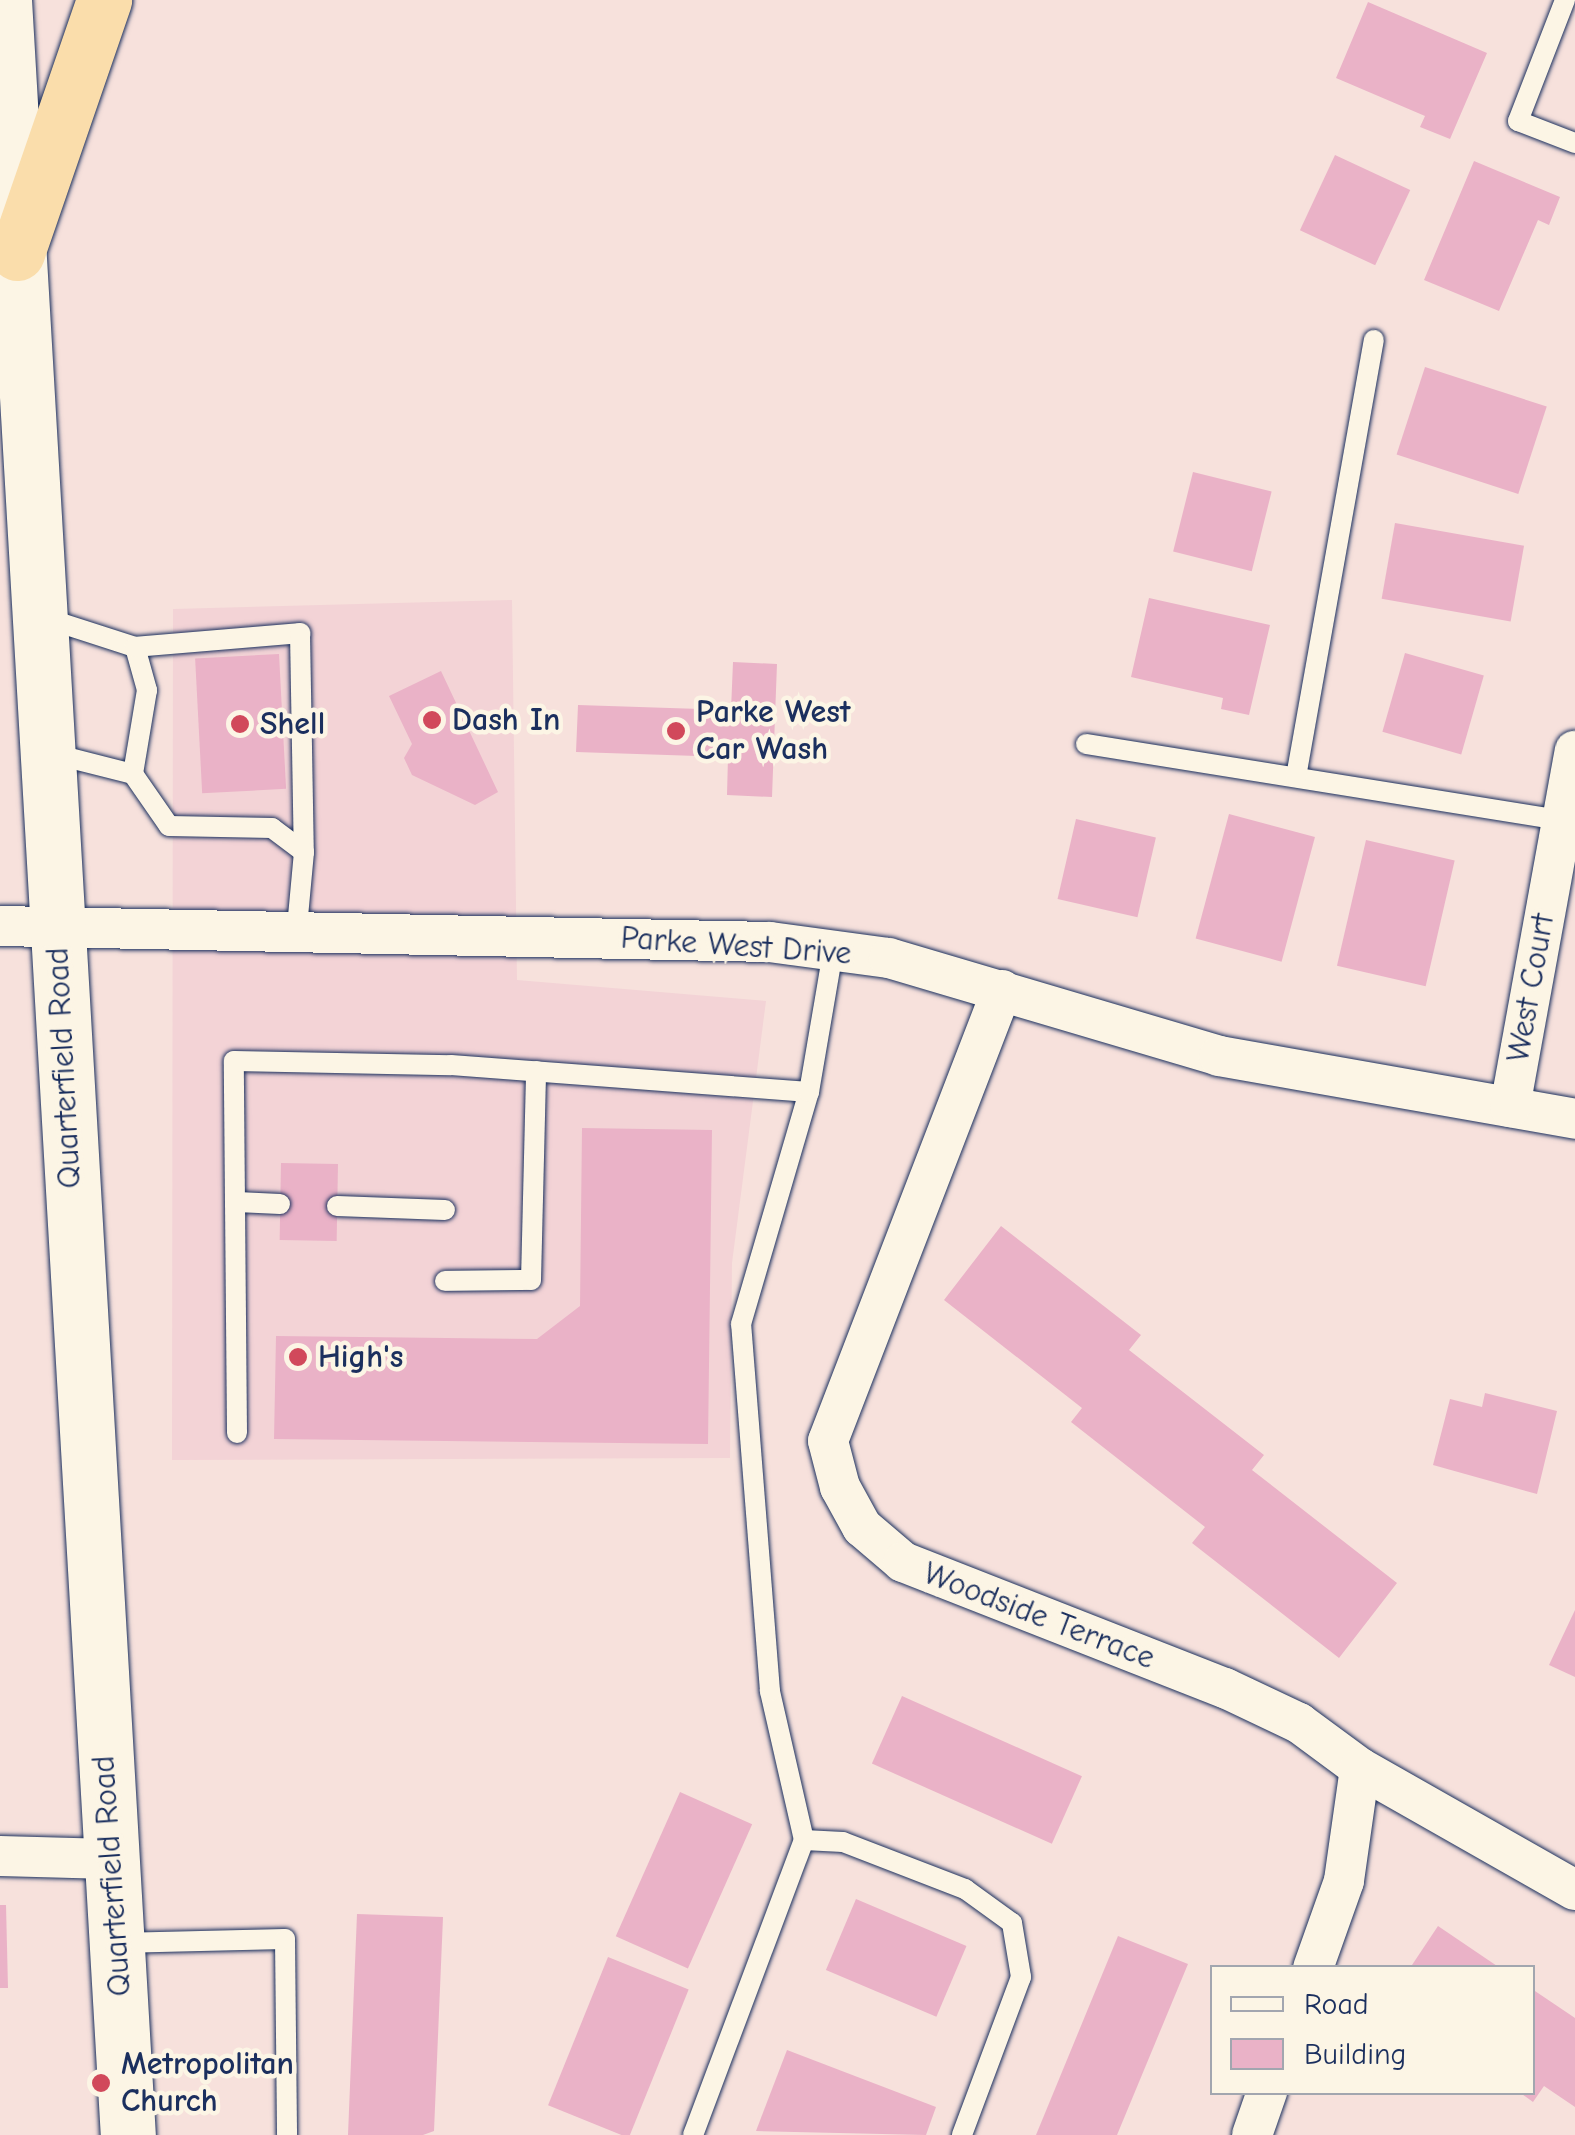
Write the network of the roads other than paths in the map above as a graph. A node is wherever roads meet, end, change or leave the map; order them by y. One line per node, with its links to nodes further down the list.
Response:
1 (104, 0): 5 (highway)
2 (1565, 0): 4 (lane)
3 (3, 15): 5 (main road, Quarterfield Road)
4 (1575, 143)
5 (17, 253): 7 (main road, Quarterfield Road)
6 (1374, 340): 13 (lane)
7 (39, 616): 8 (lane); 11 (main road, Quarterfield Road)
8 (135, 647): 12 (lane); 15 (lane)
9 (1086, 744): 13 (lane)
10 (1575, 750): 14 (street, West Court)
11 (46, 752): 12 (lane); 16 (main road, Quarterfield Road)
12 (133, 774): 15 (lane)
13 (1296, 777): 14 (lane)
14 (1568, 821): 23 (street, West Court)
15 (304, 852): 18 (lane)
16 (56, 925): 17 (street, Parke West Drive); 18 (street, Parke West Drive); 34 (main road, Quarterfield Road)
17 (0, 926)
18 (297, 928): 19 (street, Parke West Drive)
19 (833, 951): 20 (street, Parke West Drive); 22 (lane)
20 (1002, 990): 23 (street, Parke West Drive); 31 (street, Woodside Terrace)
21 (536, 1071): 22 (lane); 25 (lane); 29 (lane)
22 (809, 1092): 32 (lane)
23 (1510, 1107): 24 (street, Parke West Drive)
24 (1575, 1119)
25 (237, 1202): 26 (lane); 30 (lane)
26 (280, 1204)
27 (336, 1206): 28 (lane)
28 (445, 1210)
29 (445, 1281)
30 (238, 1433)
31 (1360, 1768): 35 (street, Woodside Terrace); 37 (street)
32 (804, 1840): 41 (lane); 42 (lane)
33 (0, 1856): 34 (street)
34 (110, 1859): 36 (main road, Quarterfield Road)
35 (1575, 1890)
36 (116, 1943): 39 (main road, Quarterfield Road); 40 (lane)
37 (1314, 1965)
38 (1266, 2095): 43 (street)
39 (128, 2135)
40 (286, 2135)
41 (694, 2135)
42 (962, 2135)
43 (1252, 2135)

